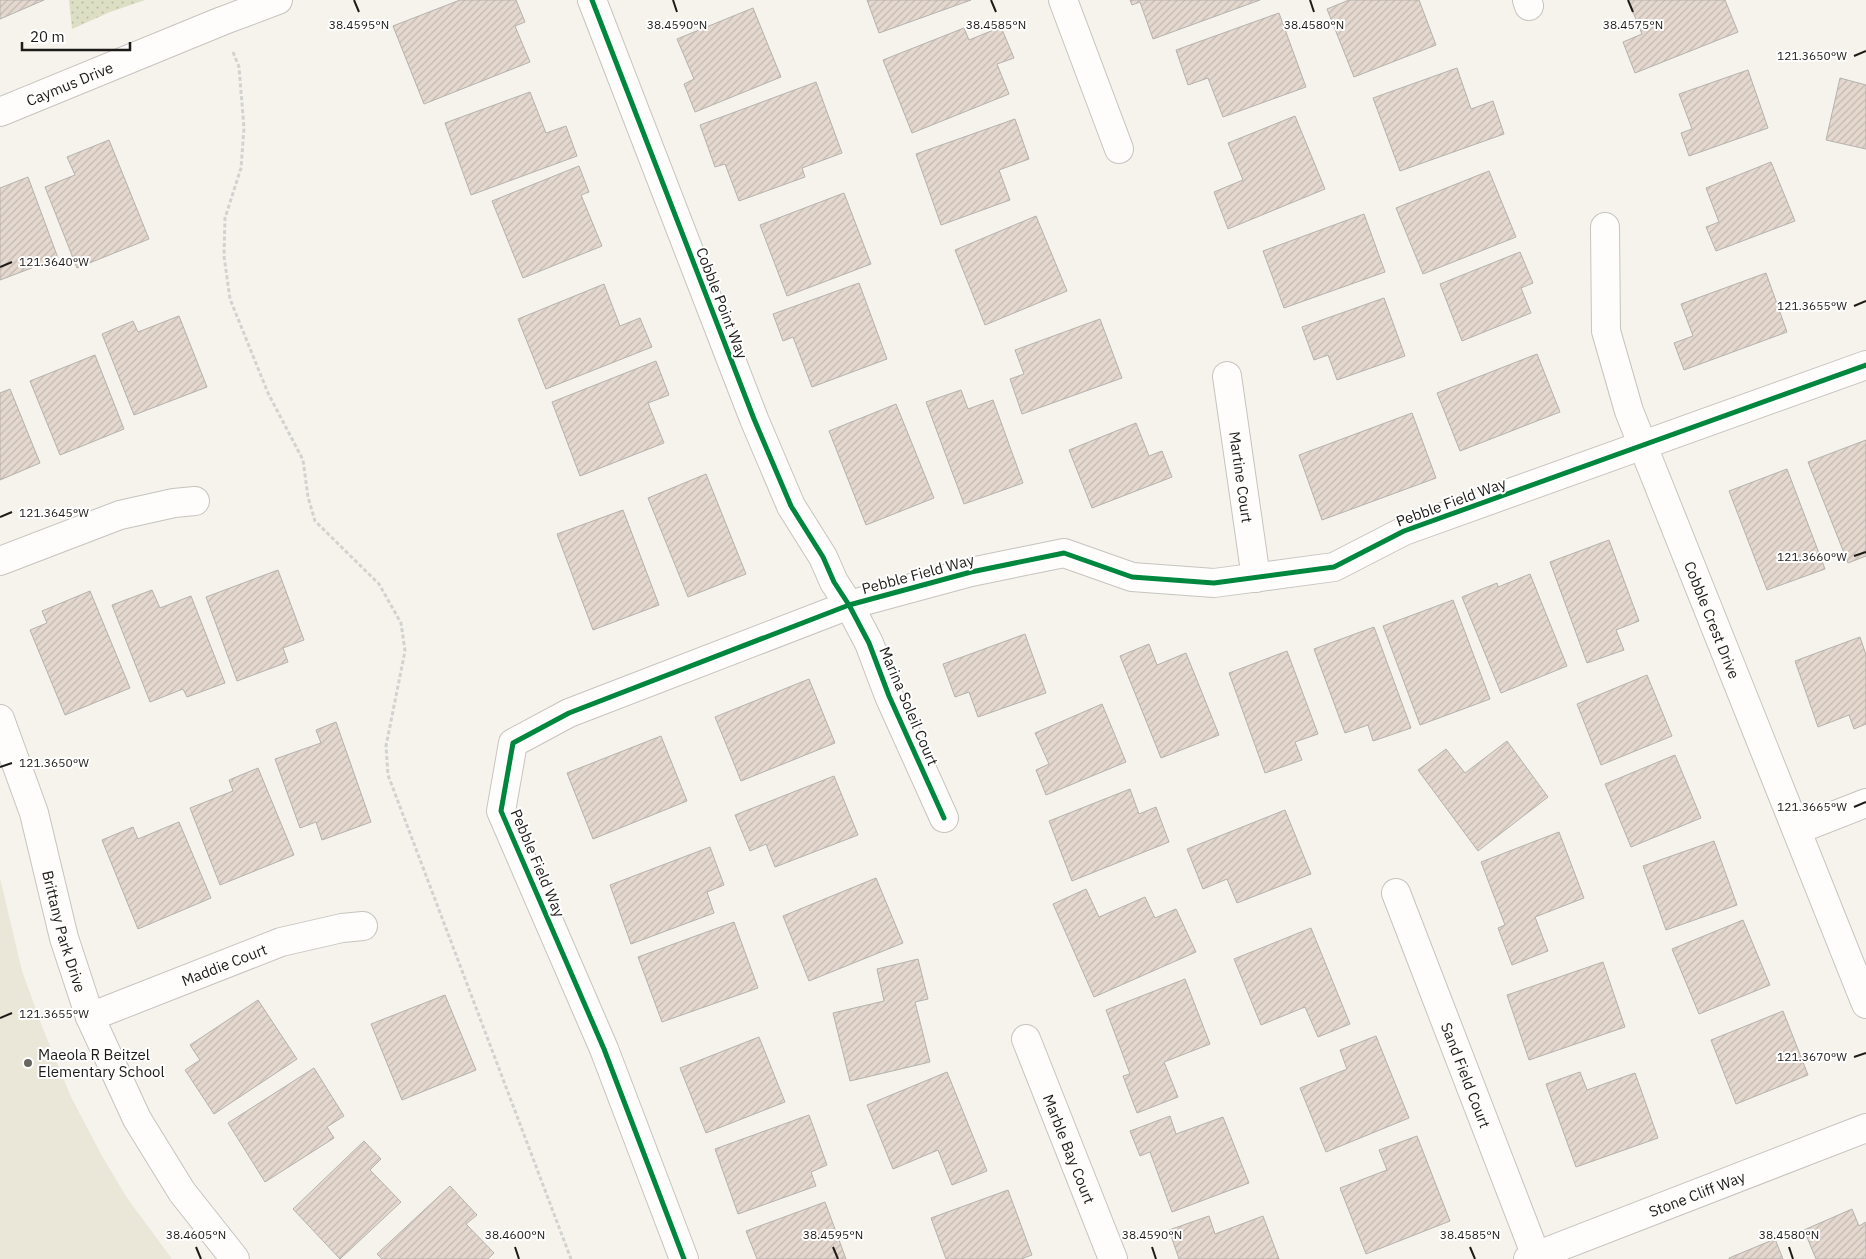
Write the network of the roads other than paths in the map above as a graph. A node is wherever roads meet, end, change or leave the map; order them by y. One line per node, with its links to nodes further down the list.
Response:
1 (278, 0): 4 (street, Caymus Drive)
2 (592, 0): 13 (street, Cobble Point Way)
3 (1063, 0): 5 (street)
4 (0, 112)
5 (1119, 149)
6 (1605, 227): 9 (street, Cobble Crest Drive)
7 (1866, 365): 9 (street, Pebble Field Way)
8 (1227, 376): 12 (street, Martine Court)
9 (1644, 446): 12 (street, Pebble Field Way); 17 (street, Cobble Crest Drive)
10 (195, 501): 11 (street)
11 (0, 561)
12 (1256, 578): 13 (street, Pebble Field Way)
13 (849, 605): 16 (street, Marina Soleil Court); 26 (street, Pebble Field Way)
14 (0, 719): 21 (street, Brittany Park Drive)
15 (1866, 803): 17 (street)
16 (944, 818)
17 (1796, 830): 20 (street, Cobble Crest Drive)
18 (1396, 894): 24 (street, Sand Field Court)
19 (363, 926): 21 (street, Maddie Court)
20 (1866, 1004)
21 (90, 1017): 25 (street, Brittany Park Drive)
22 (1026, 1039): 27 (street, Marble Bay Court)
23 (1866, 1128): 24 (street, Stone Cliff Way)
24 (1532, 1257)
25 (234, 1259)
26 (684, 1259)
27 (1113, 1259)

